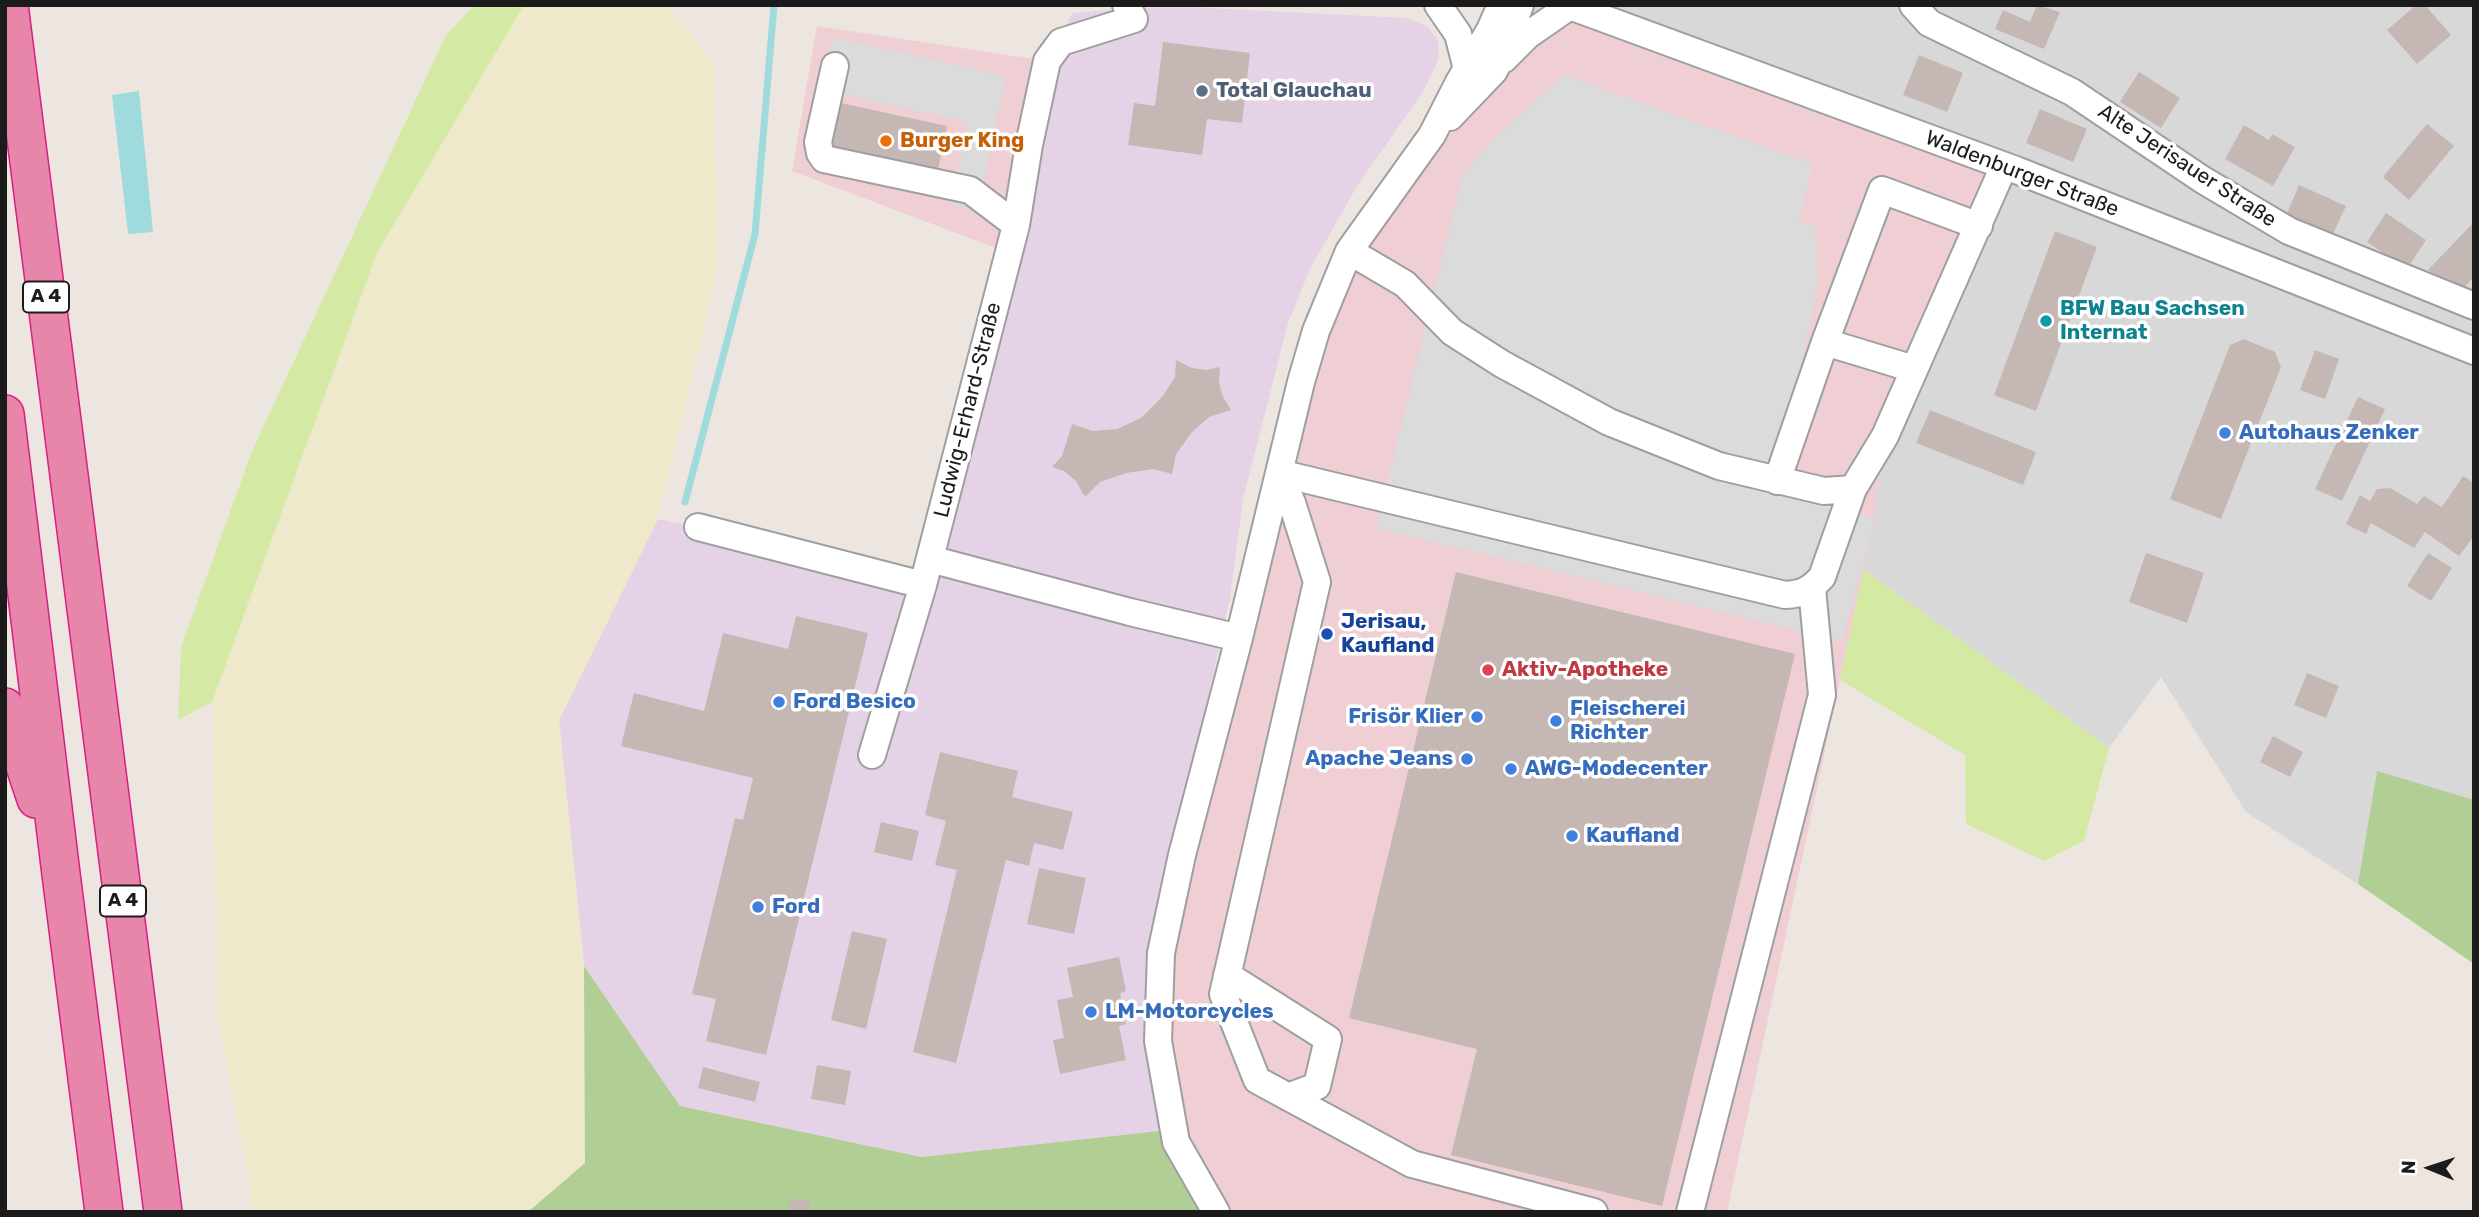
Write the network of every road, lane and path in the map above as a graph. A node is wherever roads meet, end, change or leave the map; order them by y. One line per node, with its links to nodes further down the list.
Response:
1 (9, 5): 35 (highway, A 4)
2 (1438, 5): 9 (street)
3 (1501, 5): 9 (street)
4 (1520, 5): 10 (street)
5 (1913, 5): 16 (street, Alte Jerisauer Straße)
6 (1569, 6): 10 (street); 12 (street, Waldenburger Straße)
7 (1130, 12): 13 (street, Ludwig-Erhard-Straße)
8 (835, 66): 13 (street)
9 (1467, 69): 11 (street)
10 (1494, 71): 11 (street)
11 (1432, 135): 15 (street)
12 (2004, 166): 14 (street); 18 (street, Waldenburger Straße)
13 (1016, 225): 25 (street, Ludwig-Erhard-Straße)
14 (1979, 226): 17 (street); 19 (street)
15 (1349, 251): 21 (street); 22 (street)
16 (2474, 306)
17 (1825, 342): 19 (street); 22 (street)
18 (2474, 351)
19 (1914, 369): 23 (street)
20 (5, 414): 31 (highway)
21 (1279, 472): 27 (street); 28 (street); 32 (street)
22 (1777, 481): 23 (street)
23 (1853, 489): 27 (street)
24 (698, 527): 26 (street)
25 (930, 559): 26 (street, Ludwig-Erhard-Straße); 28 (street)
26 (923, 585): 30 (street, Ludwig-Erhard-Straße)
27 (1812, 589): 38 (street)
28 (1239, 638): 36 (street)
29 (5, 707): 31 (highway)
30 (872, 755)
31 (61, 874): 34 (highway)
32 (1227, 975): 33 (street); 33 (street)
33 (1288, 1097): 37 (street)
34 (104, 1212)
35 (163, 1212)
36 (1216, 1212)
37 (1594, 1212)
38 (1690, 1212)

